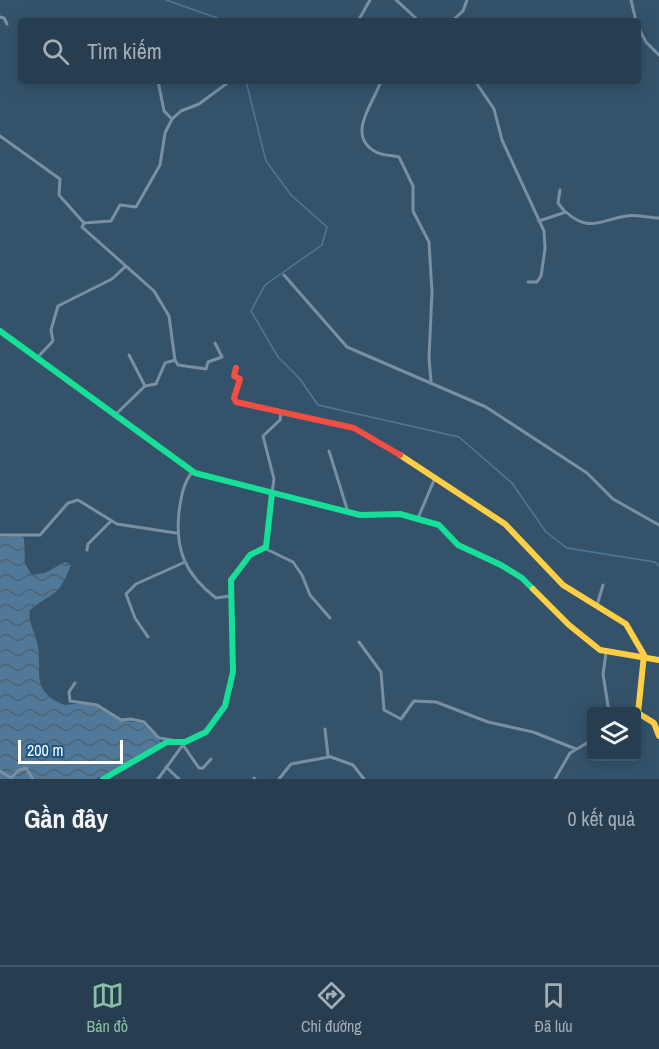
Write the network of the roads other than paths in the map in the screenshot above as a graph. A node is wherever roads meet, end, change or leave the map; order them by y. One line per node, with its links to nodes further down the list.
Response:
1 (370, 0): 6 (street)
2 (396, 0): 7 (street)
3 (467, 0): 8 (street)
4 (631, 0): 9 (street)
5 (0, 17): 10 (street)
6 (360, 18)
7 (415, 18)
8 (455, 18)
9 (635, 18)
10 (7, 24)
11 (641, 33): 12 (street)
12 (659, 55)
13 (159, 84): 17 (street)
14 (226, 84): 17 (street)
15 (380, 84): 33 (street)
16 (477, 84): 22 (street)
17 (172, 119): 23 (street)
18 (0, 136): 23 (street)
19 (560, 190): 20 (street)
20 (564, 212): 21 (street); 22 (street)
21 (659, 218)
22 (540, 221): 26 (street)
23 (84, 223): 24 (street)
24 (125, 267): 30 (street); 31 (street)
25 (284, 275): 33 (street)
26 (528, 282)
27 (0, 331): 30 (street)
28 (215, 343): 31 (street)
29 (129, 355): 34 (street)
30 (37, 358): 36 (street)
31 (175, 360): 34 (street)
32 (236, 368): 35 (street)
33 (431, 381): 44 (street)
34 (145, 386): 36 (street)
35 (281, 412): 39 (street); 40 (street)
36 (115, 416): 38 (street)
37 (330, 451): 41 (street)
38 (192, 471): 40 (street); 45 (street)
39 (435, 478): 42 (street); 52 (street)
40 (272, 493): 41 (street); 47 (street)
41 (348, 512): 42 (street)
42 (418, 518): 56 (street)
43 (111, 521): 45 (street); 46 (street); 48 (street)
44 (659, 525)
45 (176, 533): 49 (street)
46 (0, 535)
47 (264, 548): 51 (street); 53 (street)
48 (87, 550)
49 (185, 562): 51 (street); 54 (street)
50 (603, 585): 52 (street)
51 (230, 596): 65 (street)
52 (596, 607): 57 (street)
53 (330, 618)
54 (148, 637)
55 (359, 642): 66 (street)
56 (606, 653): 57 (street); 60 (street)
57 (644, 657): 58 (street); 62 (street)
58 (659, 660)
59 (75, 683): 63 (street)
60 (608, 707)
61 (325, 729): 67 (street)
62 (659, 736)
63 (172, 740): 65 (street); 72 (street)
64 (587, 742): 66 (street)
65 (184, 743): 68 (street); 69 (street)
66 (576, 749): 77 (street)
67 (329, 757): 75 (street); 76 (street)
68 (211, 759)
69 (166, 767): 73 (street); 74 (street)
70 (0, 771): 71 (street)
71 (33, 779)
72 (104, 779)
73 (158, 779)
74 (179, 779)
75 (279, 779)
76 (364, 779)
77 (555, 779)

